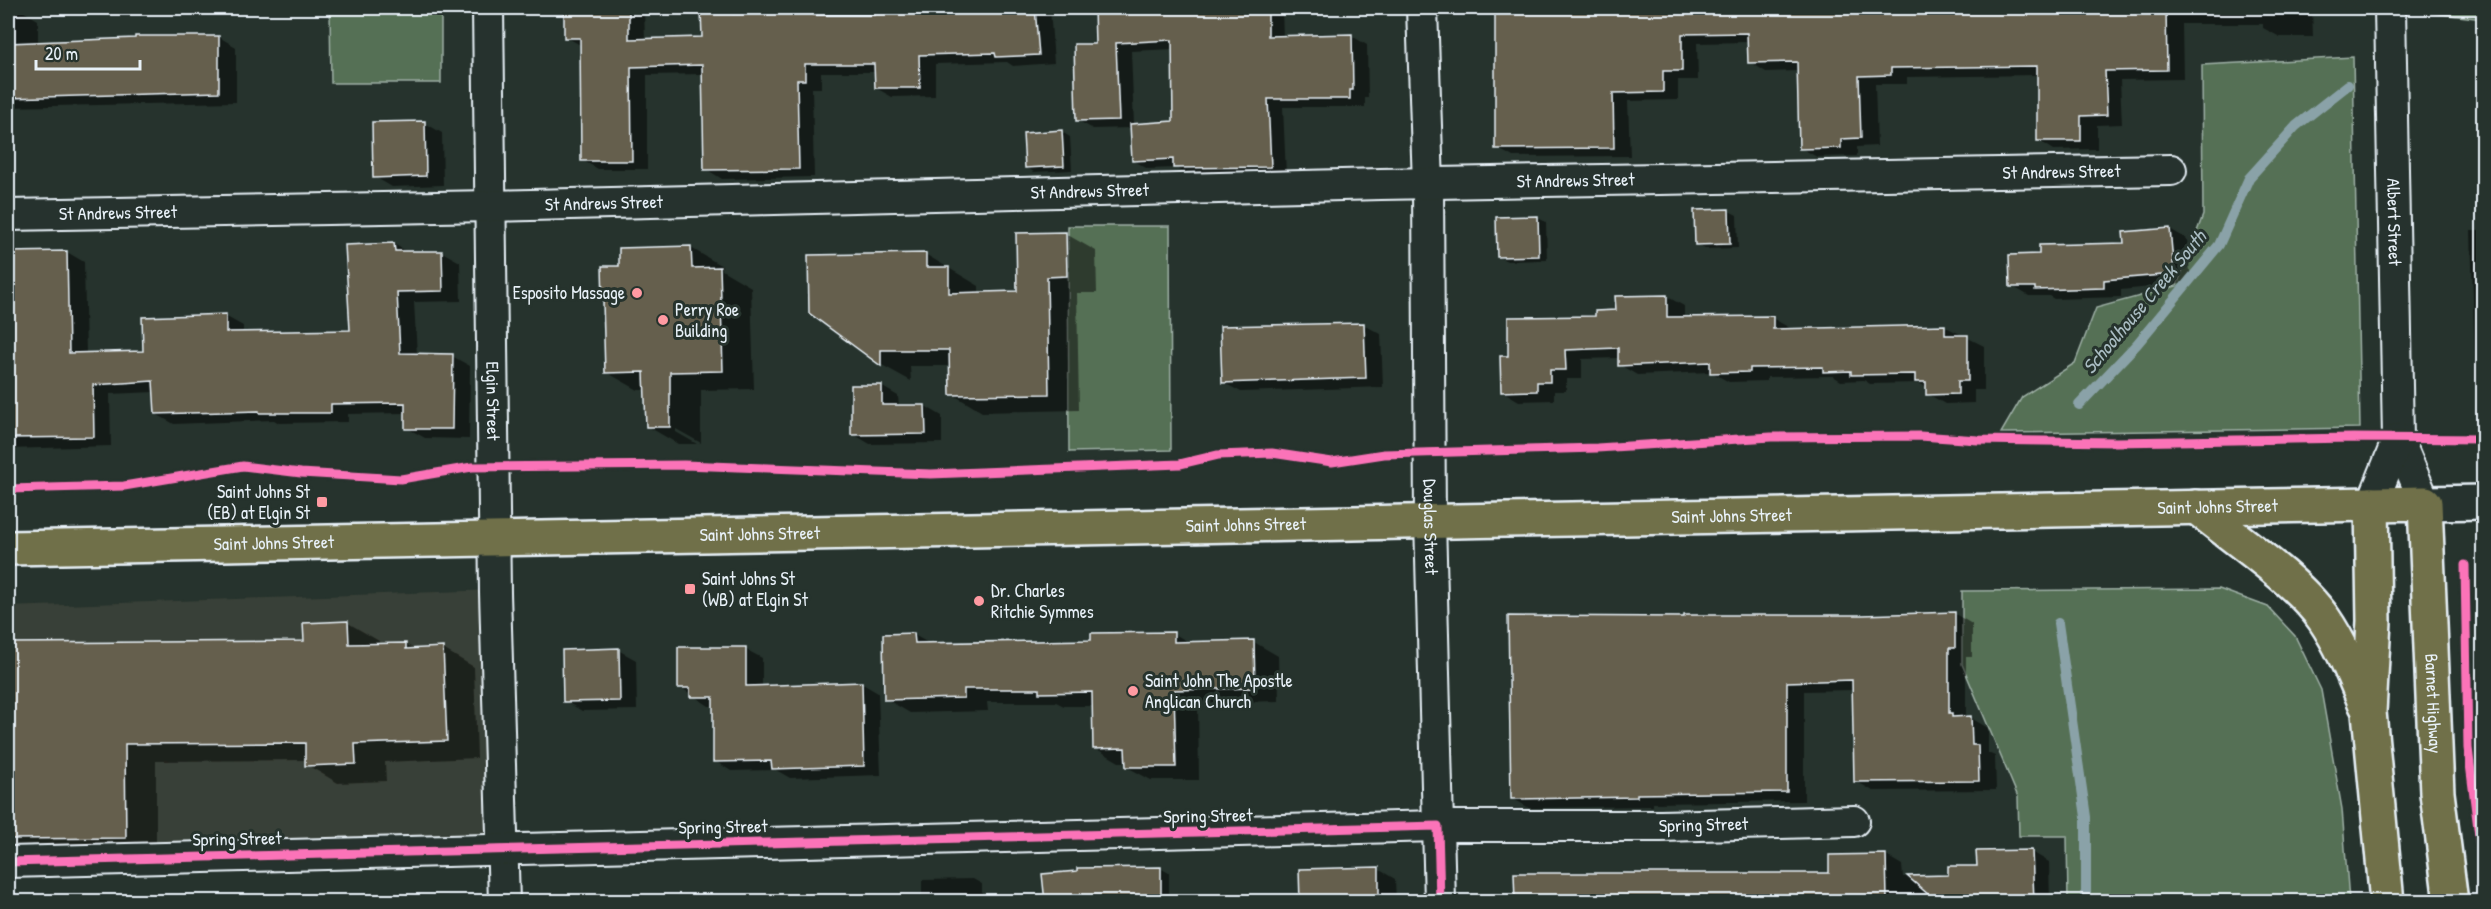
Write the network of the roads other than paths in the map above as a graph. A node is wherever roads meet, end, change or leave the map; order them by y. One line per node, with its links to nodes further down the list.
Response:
1 (488, 8): 6 (street, Elgin Street)
2 (1422, 8): 5 (street, Douglas Street)
3 (2390, 8): 8 (street, Albert Street)
4 (2171, 170): 5 (street, St Andrews Street)
5 (1428, 185): 6 (street, St Andrews Street); 13 (street, Douglas Street)
6 (490, 206): 7 (street, St Andrews Street); 14 (street, Elgin Street)
7 (8, 214)
8 (2398, 439): 10 (street, Albert Street); 11 (street, Albert Street)
9 (2484, 502): 10 (main road, Saint Johns Street)
10 (2425, 503): 11 (main road, Saint Johns Street); 24 (main road, Barnet Highway)
11 (2372, 504): 12 (main road, Saint Johns Street); 16 (main road)
12 (2196, 507): 13 (main road, Saint Johns Street); 16 (main road)
13 (1430, 520): 14 (main road, Saint Johns Street); 18 (street, Douglas Street)
14 (496, 539): 15 (main road, Saint Johns Street); 19 (street, Elgin Street)
15 (8, 548)
16 (2369, 712): 23 (main road)
17 (1854, 821): 18 (street, Spring Street)
18 (1438, 826): 19 (street, Spring Street); 22 (street, Douglas Street)
19 (502, 849): 20 (street, Spring Street); 21 (street, Elgin Street)
20 (8, 861)
21 (504, 902)
22 (1440, 902)
23 (2387, 902)
24 (2451, 902)

